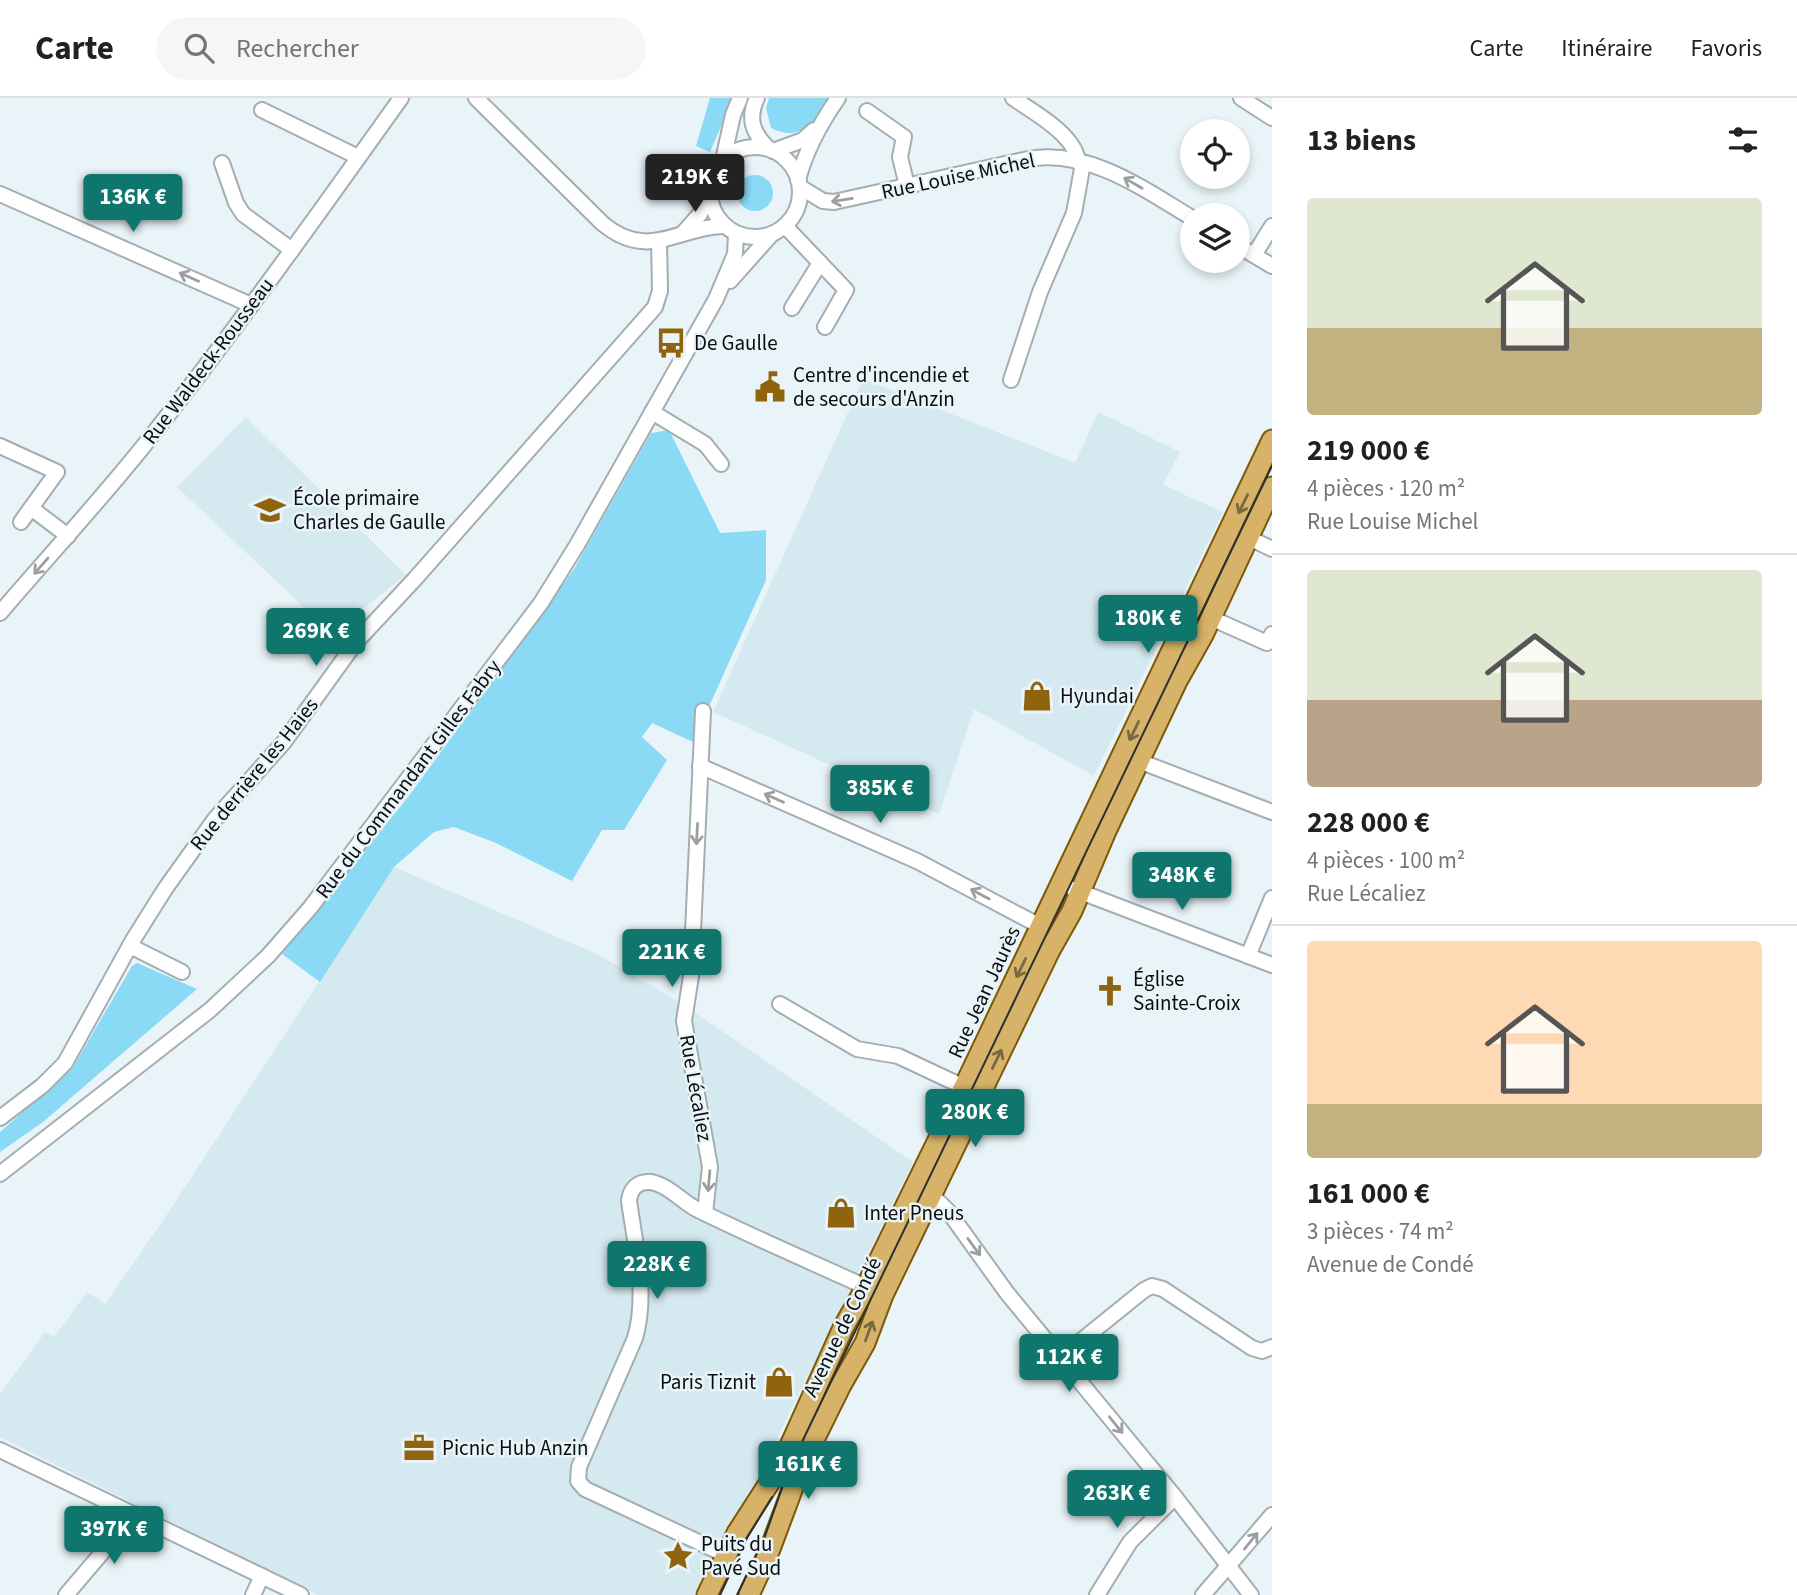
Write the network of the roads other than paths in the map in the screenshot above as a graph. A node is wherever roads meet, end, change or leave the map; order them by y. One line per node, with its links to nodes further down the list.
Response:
1 (401, 98): 13 (street, Rue Waldeck-Rousseau)
2 (476, 98): 27 (street)
3 (740, 98): 14 (street)
4 (757, 98): 12 (street)
5 (838, 98): 11 (street)
6 (1013, 98): 16 (street)
7 (1241, 98): 10 (street)
8 (261, 110): 13 (street)
9 (867, 111): 18 (street)
10 (1272, 118)
11 (822, 121): 12 (street); 17 (street)
12 (771, 150): 14 (street); 17 (street)
13 (358, 158): 28 (street, Rue Waldeck-Rousseau)
14 (723, 160): 19 (street)
15 (222, 163): 28 (street)
16 (1080, 163): 18 (street, Rue Louise Michel); 21 (street, Rue Louise Michel, one-way to 16); 37 (street)
17 (799, 184): 18 (street, Rue Louise Michel, one-way to 17); 22 (street)
18 (907, 186)
19 (709, 187): 24 (street); 26 (street)
20 (0, 194): 34 (street, one-way to 20)
21 (1180, 211)
22 (785, 226): 25 (street); 31 (street)
23 (1272, 226): 30 (street)
24 (730, 230): 25 (street); 26 (street); 33 (street, Rue du Commandant Gilles Fabry)
25 (771, 234): 33 (street, Rue du Commandant Gilles Fabry)
26 (681, 236): 27 (street)
27 (659, 242): 59 (street, Rue derrière les Haies)
28 (292, 250): 34 (street, Rue Waldeck-Rousseau)
29 (1250, 253): 30 (street)
30 (1254, 255): 32 (street)
31 (820, 263): 35 (street); 36 (street)
32 (1272, 266)
33 (716, 299): 38 (street, Rue du Commandant Gilles Fabry)
34 (251, 305): 45 (street, Rue Waldeck-Rousseau)
35 (792, 308)
36 (825, 327)
37 (1011, 380)
38 (652, 412): 41 (street); 66 (street, Rue du Commandant Gilles Fabry)
39 (1272, 440): 55 (main road, Rue Jean Jaurès, one-way to 55)
40 (0, 446): 43 (street)
41 (721, 464)
42 (1272, 487): 46 (main road)
43 (31, 508): 44 (street); 45 (street)
44 (21, 522)
45 (68, 536): 48 (street, Rue Waldeck-Rousseau, one-way to 48)
46 (1247, 537): 47 (street); 49 (main road)
47 (1272, 549)
48 (0, 613)
49 (1211, 618): 50 (street); 52 (main road)
50 (1272, 634)
51 (704, 711): 53 (street, Rue Lécaliez)
52 (1139, 761): 54 (street); 56 (main road)
53 (701, 766): 58 (street, one-way to 53); 68 (street, Rue Lécaliez, one-way to 68)
54 (1272, 813)
55 (1059, 884): 56 (street); 58 (main road, Rue Jean Jaurès)
56 (1080, 892): 60 (street); 67 (main road, Avenue de Condé, one-way to 56)
57 (1272, 898): 60 (street)
58 (1040, 926): 64 (main road, Rue Jean Jaurès, one-way to 64)
59 (130, 946): 62 (street); 65 (street, Rue derrière les Haies)
60 (1248, 956): 61 (street)
61 (1272, 965)
62 (182, 972)
63 (780, 1004): 64 (street)
64 (964, 1087): 67 (main road, Rue Jean Jaurès)
65 (0, 1118)
66 (0, 1174)
67 (922, 1192): 69 (main road, Rue Jean Jaurès); 71 (street, one-way to 71); 83 (main road, Avenue de Condé, one-way to 67)
68 (705, 1213): 69 (street); 76 (street)
69 (866, 1287): 76 (main road, Rue Jean Jaurès)
70 (1272, 1347): 71 (street)
71 (1061, 1357): 73 (street, one-way to 73)
72 (0, 1450): 74 (street)
73 (1175, 1497): 77 (street); 84 (street)
74 (135, 1514): 78 (street); 79 (street)
75 (1272, 1515): 77 (street, one-way to 75)
76 (726, 1555): 82 (main road, Rue Jean Jaurès)
77 (1229, 1567): 85 (street); 86 (street)
78 (262, 1576): 80 (street); 81 (street)
79 (66, 1595)
80 (253, 1595)
81 (301, 1595)
82 (707, 1595)
83 (749, 1595)
84 (1097, 1595)
85 (1203, 1595)
86 (1251, 1595)

